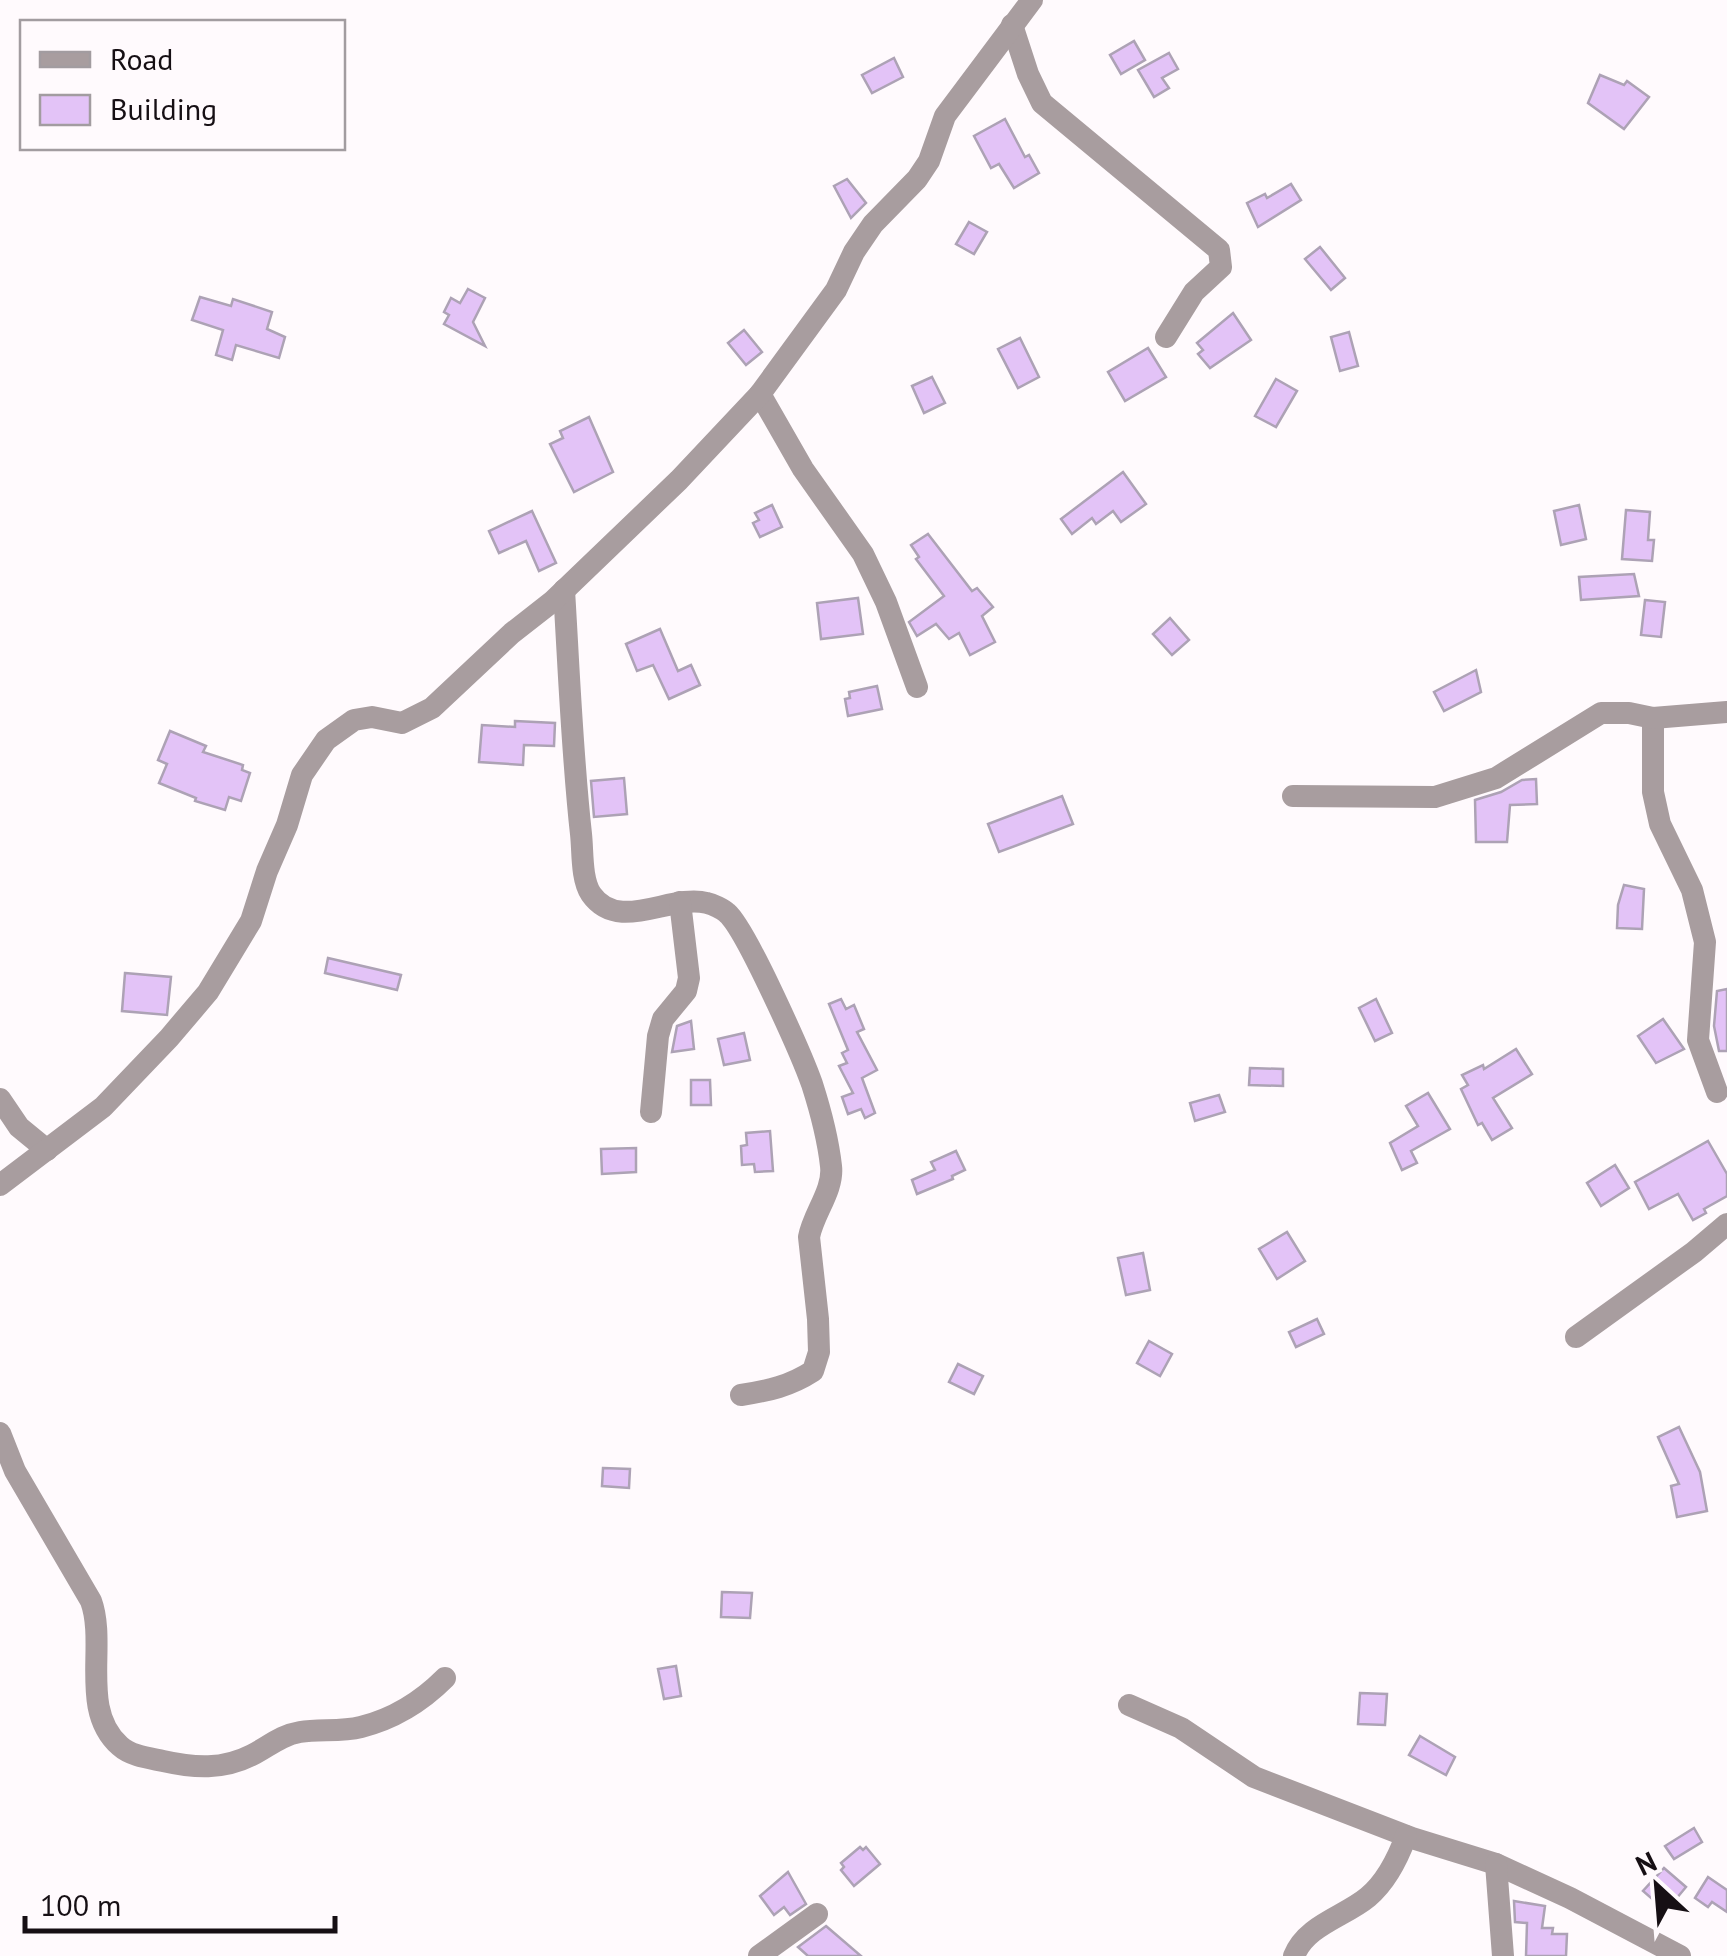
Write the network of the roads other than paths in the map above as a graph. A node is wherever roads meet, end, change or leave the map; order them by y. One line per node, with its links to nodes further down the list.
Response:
1 (1032, 0): 2 (street)
2 (1012, 24): 3 (street); 4 (street)
3 (1166, 337)
4 (760, 394): 5 (street); 6 (street)
5 (564, 590): 10 (street); 14 (street)
6 (917, 687)
7 (1727, 712): 8 (street)
8 (1653, 718): 9 (street); 11 (street)
9 (1293, 796)
10 (680, 902): 13 (street); 18 (street)
11 (1717, 1092)
12 (0, 1099): 14 (street)
13 (650, 1112)
14 (47, 1150): 15 (street)
15 (0, 1185)
16 (1727, 1224): 17 (street)
17 (1576, 1337)
18 (741, 1395)
19 (0, 1433): 20 (street)
20 (445, 1678)
21 (1129, 1706): 22 (street)
22 (1406, 1836): 23 (street); 26 (street)
23 (1496, 1864): 27 (street); 28 (street)
24 (816, 1914): 25 (street)
25 (759, 1956)
26 (1294, 1956)
27 (1503, 1956)
28 (1680, 1956)

